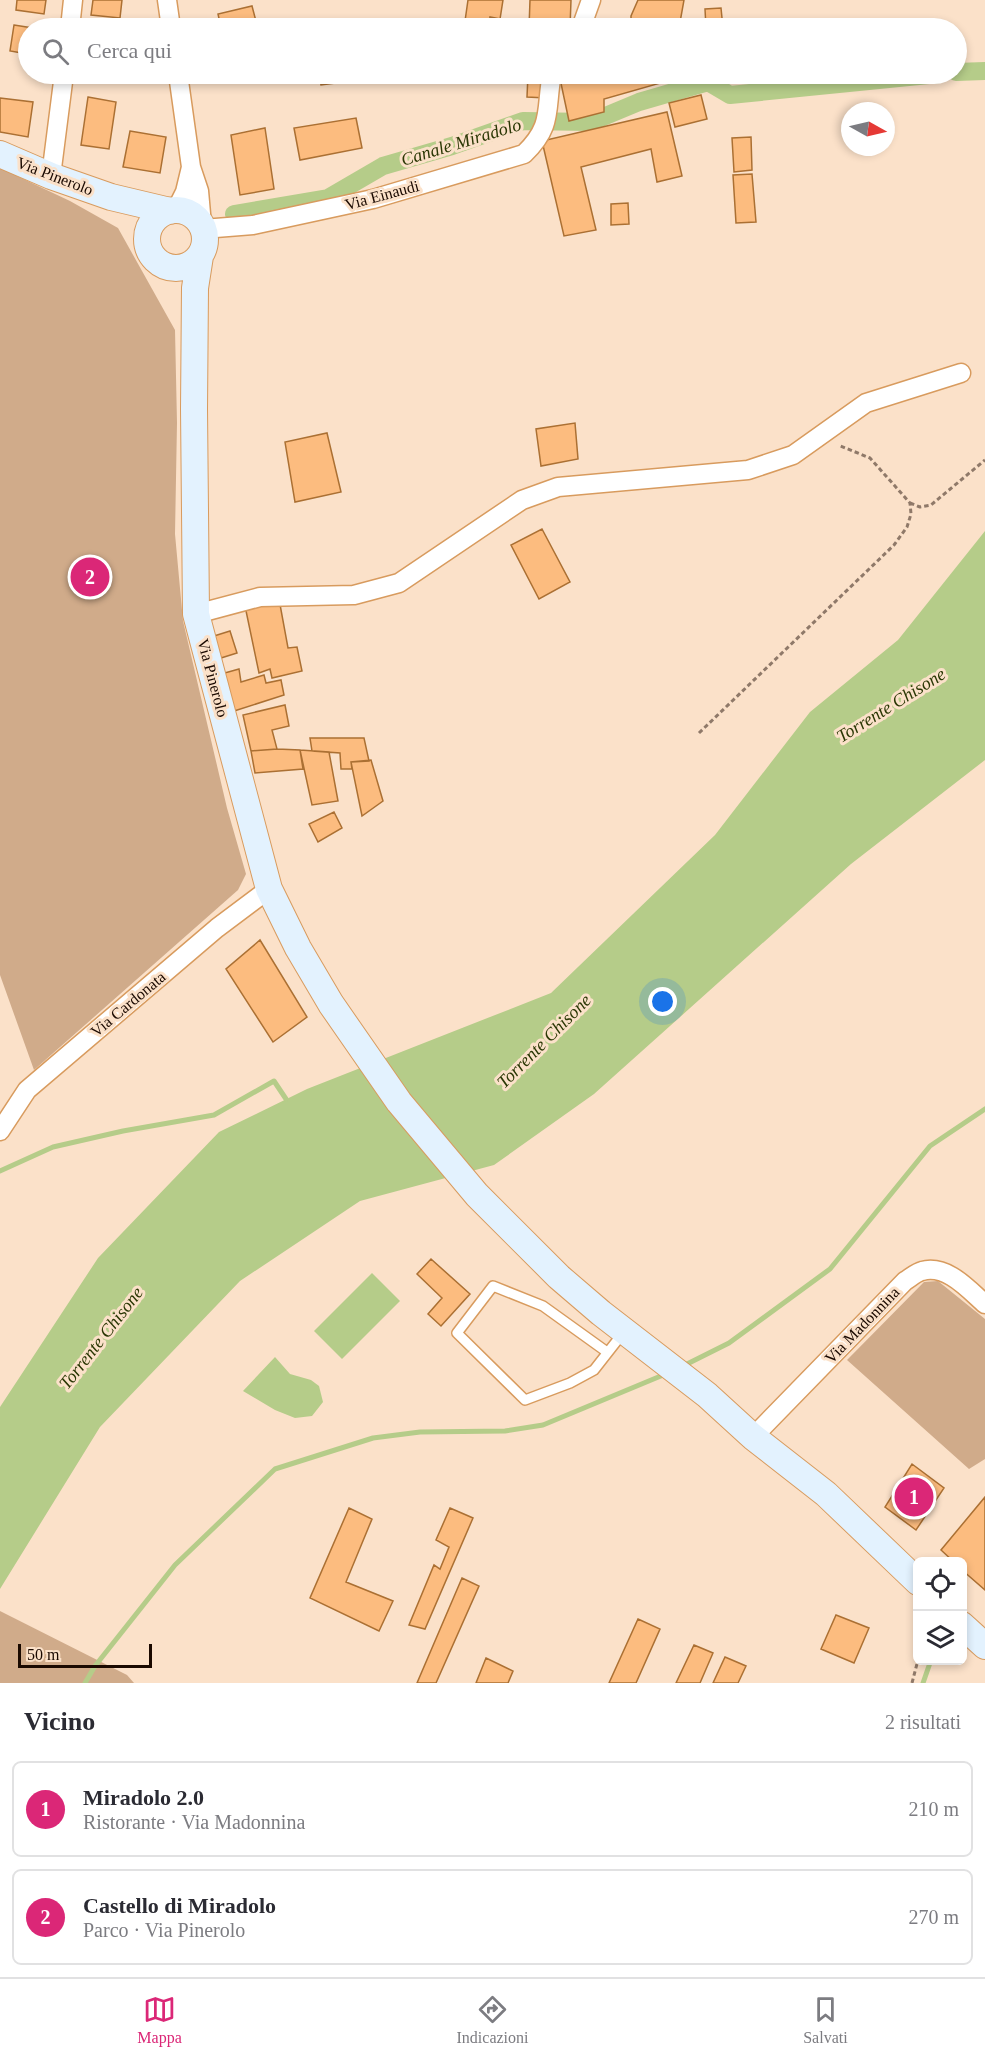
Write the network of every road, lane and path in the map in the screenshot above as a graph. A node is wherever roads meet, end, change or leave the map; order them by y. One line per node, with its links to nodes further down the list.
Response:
1 (74, 0): 4 (street)
2 (167, 0): 5 (street)
3 (591, 0): 6 (street)
4 (71, 18)
5 (170, 18)
6 (585, 18)
7 (63, 84): 12 (street)
8 (179, 84): 11 (street)
9 (551, 84): 15 (street, Via Einaudi)
10 (0, 154): 12 (street, Via Pinerolo)
11 (191, 167): 14 (street); 15 (street)
12 (51, 176): 13 (street, Via Pinerolo)
13 (111, 197): 14 (street, Via Pinerolo); 16 (street, Via Pinerolo)
14 (173, 211): 15 (street); 16 (street)
15 (203, 227): 17 (street)
16 (148, 235): 18 (street)
17 (200, 256): 18 (street); 19 (street, Via Pinerolo)
18 (158, 261): 19 (street, Via Pinerolo)
19 (195, 330): 24 (street, Via Pinerolo)
20 (961, 373): 21 (street)
21 (804, 445): 23 (path); 24 (street)
22 (985, 460): 23 (path)
23 (910, 503): 25 (path)
24 (196, 614): 26 (street, Via Pinerolo)
25 (699, 733)
26 (269, 889): 27 (street, Via Cardonata); 29 (street, Via Pinerolo)
27 (0, 1131)
28 (985, 1304): 31 (street, Via Madonnina)
29 (632, 1338): 30 (lane); 31 (street, Via Pinerolo)
30 (607, 1352): 30 (lane)
31 (753, 1437): 32 (street, Via Pinerolo)
32 (913, 1578)
33 (967, 1629): 34 (street)
34 (985, 1646)
35 (917, 1665): 36 (path)
36 (912, 1683)

